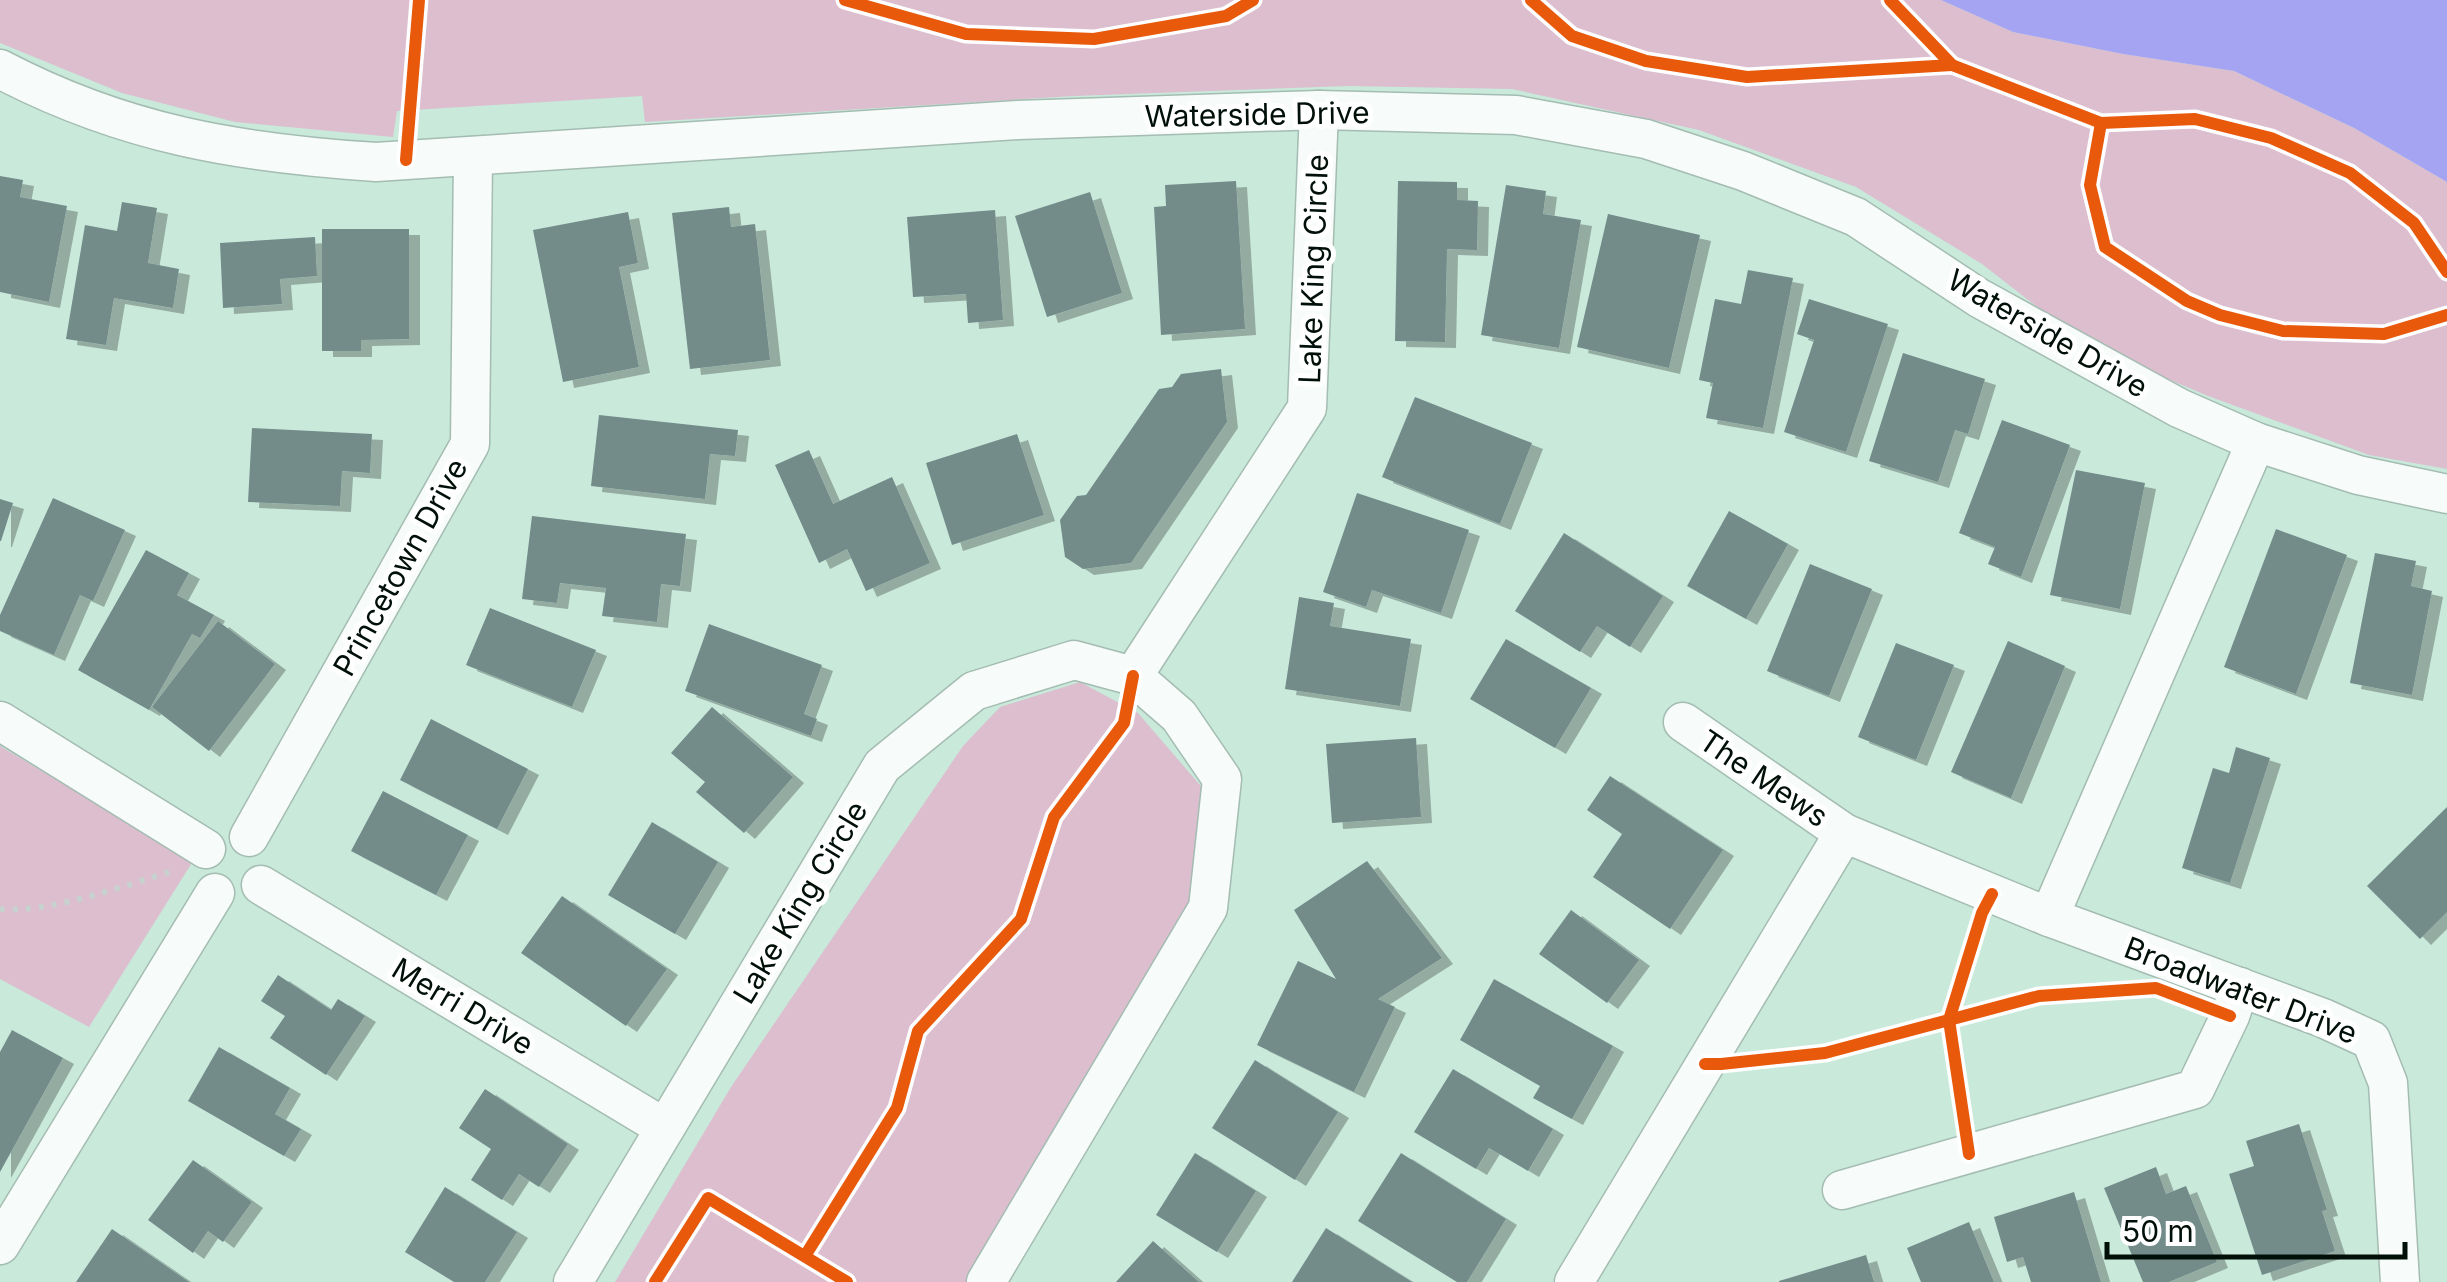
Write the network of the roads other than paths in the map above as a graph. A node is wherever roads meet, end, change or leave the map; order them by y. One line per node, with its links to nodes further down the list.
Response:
1 (0, 68): 3 (street, Waterside Drive)
2 (1319, 110): 3 (street, Waterside Drive); 4 (street, Waterside Drive); 6 (street, Lake King Circle)
3 (473, 156): 10 (street, Princetown Drive)
4 (2256, 442): 5 (street, Waterside Drive); 13 (street)
5 (2447, 494)
6 (1134, 676): 15 (street, Lake King Circle); 19 (street, Lake King Circle)
7 (0, 721): 11 (street)
8 (1683, 722): 9 (street, The Mews)
9 (1844, 832): 13 (street, Broadwater Drive); 20 (street)
10 (249, 837): 11 (street); 12 (street)
11 (207, 869): 12 (street); 17 (street)
12 (261, 885): 15 (street, Merri Drive)
13 (2049, 917): 14 (street, Broadwater Drive)
14 (2240, 987): 16 (street); 21 (street, Broadwater Drive)
15 (665, 1128): 18 (street, Lake King Circle)
16 (1842, 1190)
17 (0, 1245)
18 (572, 1282)
19 (986, 1282)
20 (1574, 1282)
21 (2400, 1282)

